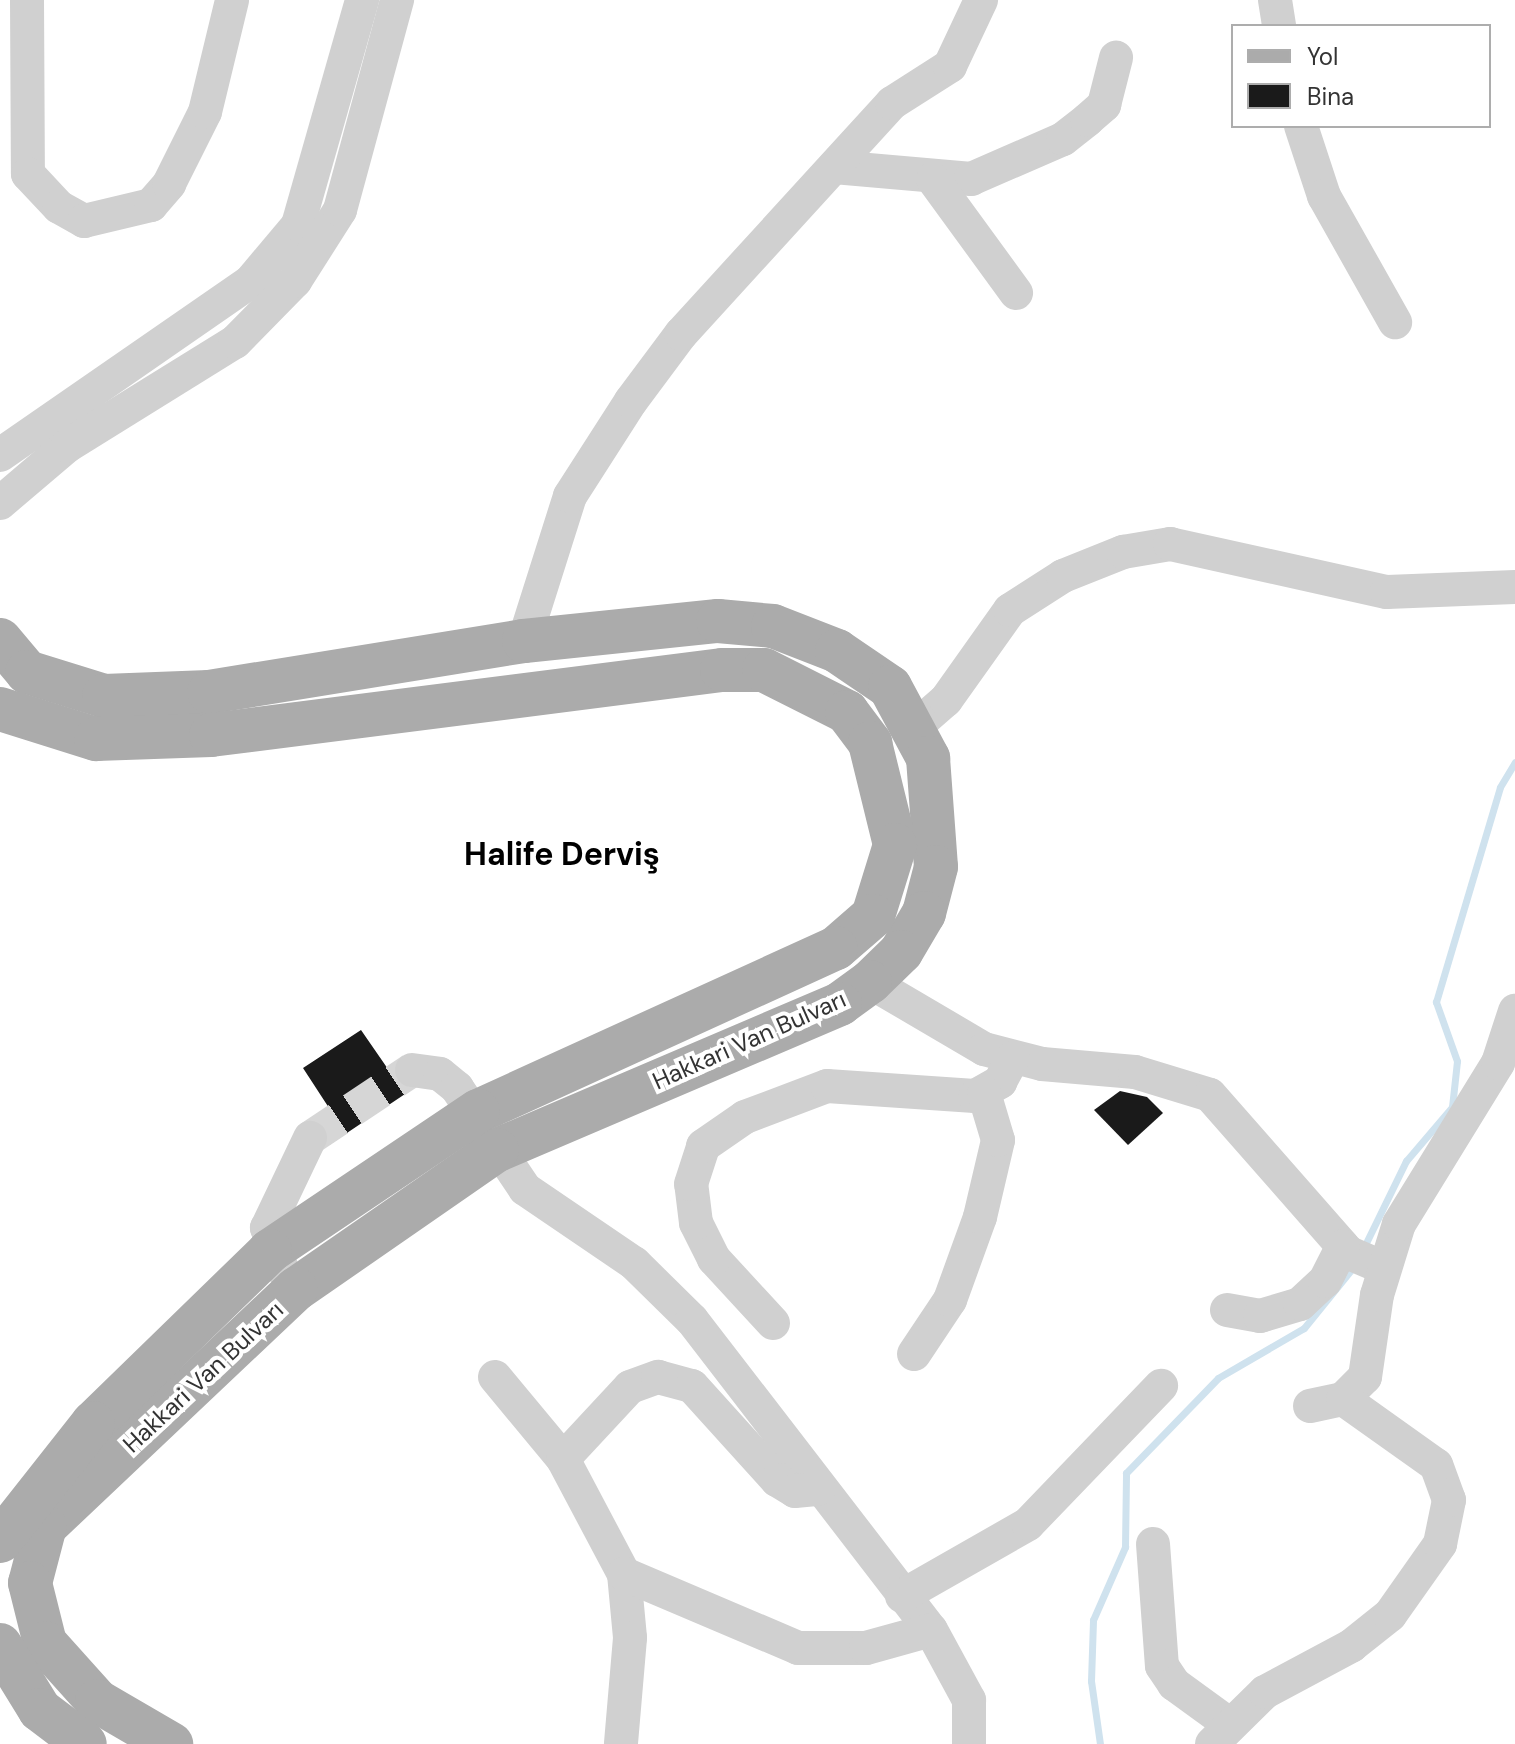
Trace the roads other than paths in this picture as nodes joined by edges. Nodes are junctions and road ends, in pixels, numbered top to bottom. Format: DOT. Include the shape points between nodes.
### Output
graph roads {
  1 [pos="27,0"];
  2 [pos="232,0"];
  3 [pos="362,0"];
  4 [pos="397,0"];
  5 [pos="981,0"];
  6 [pos="1275,0"];
  7 [pos="1279,24"];
  8 [pos="1116,58"];
  9 [pos="1302,128"];
  10 [pos="834,167"];
  11 [pos="933,179"];
  12 [pos="1016,293"];
  13 [pos="1395,322"];
  14 [pos="0,455"];
  15 [pos="0,503"];
  16 [pos="1515,587"];
  17 [pos="0,640"];
  18 [pos="524,641"];
  19 [pos="0,709"];
  20 [pos="915,727"];
  21 [pos="870,982"];
  22 [pos="1515,1011"];
  23 [pos="1013,1058"];
  24 [pos="412,1070"];
  25 [pos="984,1093"];
  26 [pos="478,1111"];
  27 [pos="310,1138"];
  28 [pos="497,1150"];
  29 [pos="270,1251"];
  30 [pos="1362,1258"];
  31 [pos="296,1289"];
  32 [pos="1227,1310"];
  33 [pos="773,1323"];
  34 [pos="914,1354"];
  35 [pos="495,1377"];
  36 [pos="1161,1386"];
  37 [pos="563,1459"];
  38 [pos="819,1489"];
  39 [pos="0,1541"];
  40 [pos="1153,1544"];
  41 [pos="624,1574"];
  42 [pos="902,1596"];
  43 [pos="18,1624"];
  44 [pos="931,1630"];
  45 [pos="0,1645"];
  46 [pos="1220,1734"];
  47 [pos="85,1744"];
  48 [pos="171,1744"];
  49 [pos="621,1744"];
  50 [pos="969,1744"];
  1 -- 2 [label="street" via="28,174 59,207 84,221 151,205 169,184 205,112"];
  3 -- 14 [label="street" via="298,225 251,281"];
  4 -- 15 [label="street" via="340,210 295,281 235,342 67,446"];
  5 -- 10 [label="street" via="950,66 892,103"];
  6 -- 7 [label="street"];
  8 -- 11 [label="street" via="1104,105 1063,139 971,179"];
  9 -- 13 [label="street" via="1324,196"];
  10 -- 11 [label="street"];
  10 -- 18 [label="street" via="681,334 623,412 570,496"];
  11 -- 12 [label="street"];
  16 -- 20 [label="street" via="1387,592 1170,544 1123,552 1063,576 1010,610 946,700"];
  17 -- 18 [label="main road, Hakkari Van Bulvarı" via="27,672 104,696 209,692"];
  18 -- 20 [label="main road, Hakkari Van Bulvarı" via="718,621 773,626 837,651 890,687"];
  19 -- 26 [label="main road, Hakkari Van Bulvarı" via="96,739 211,735 722,670 764,670 847,712 870,743 895,845 873,916 804,965"];
  20 -- 21 [label="main road, Hakkari Van Bulvarı" via="928,758 936,867 924,913 901,952"];
  21 -- 23 [label="street" via="956,1036"];
  21 -- 28 [label="main road, Hakkari Van Bulvarı" via="840,1004"];
  22 -- 30 [label="street" via="1498,1063 1399,1224"];
  23 -- 25 [label="street"];
  23 -- 30 [label="street" via="1135,1072 1210,1095"];
  24 -- 26 [label="street" via="440,1074"];
  25 -- 33 [label="street" via="966,1098 827,1086 745,1117 703,1146 691,1184 696,1223 714,1259"];
  25 -- 34 [label="street" via="998,1140 980,1217 950,1300"];
  26 -- 28 [label="street"];
  26 -- 29 [label="main road, Hakkari Van Bulvarı"];
  27 -- 29 [label="street" via="267,1228"];
  28 -- 31 [label="main road, Hakkari Van Bulvarı"];
  28 -- 38 [label="street" via="541,1203 634,1263 692,1320"];
  29 -- 31 [label="street"];
  29 -- 39 [label="main road, Hakkari Van Bulvarı" via="93,1423"];
  30 -- 32 [label="street" via="1300,1304 1260,1316"];
  30 -- 46 [label="street" via="1368,1369 1327,1403 1436,1465 1449,1500 1440,1544 1408,1597 1371,1632 1285,1679"];
  31 -- 43 [label="main road, Hakkari Van Bulvarı" via="45,1526"];
  35 -- 37 [label="street"];
  36 -- 42 [label="street" via="1028,1524"];
  37 -- 38 [label="street" via="630,1387 658,1377 692,1386 777,1480 795,1491"];
  37 -- 41 [label="street"];
  38 -- 42 [label="street"];
  40 -- 46 [label="street" via="1162,1666"];
  41 -- 44 [label="street" via="798,1648 866,1648"];
  41 -- 49 [label="street" via="630,1638"];
  42 -- 44 [label="street"];
  43 -- 48 [label="main road, Hakkari Van Bulvarı" via="97,1701"];
  44 -- 50 [label="street" via="969,1700"];
  45 -- 47 [label="main road" via="40,1710"];
}
